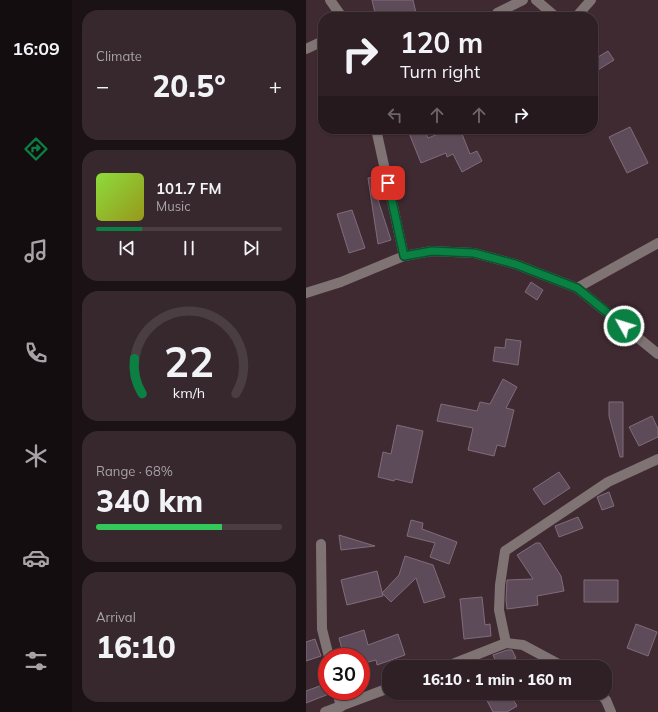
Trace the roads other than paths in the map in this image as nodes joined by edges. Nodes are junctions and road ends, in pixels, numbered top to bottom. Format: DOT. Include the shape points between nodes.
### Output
graph roads {
  1 [pos="330,0"];
  2 [pos="507,0"];
  3 [pos="523,0"];
  4 [pos="536,0"];
  5 [pos="591,0"];
  6 [pos="338,12"];
  7 [pos="495,12"];
  8 [pos="498,12"];
  9 [pos="550,12"];
  10 [pos="580,12"];
  11 [pos="318,44"];
  12 [pos="306,50"];
  13 [pos="377,134"];
  14 [pos="658,243"];
  15 [pos="404,256"];
  16 [pos="577,288"];
  17 [pos="306,293"];
  18 [pos="658,354"];
  19 [pos="658,459"];
  20 [pos="321,544"];
  21 [pos="506,643"];
  22 [pos="327,648"];
  23 [pos="463,660"];
  24 [pos="551,660"];
  25 [pos="382,691"];
  26 [pos="339,700"];
  27 [pos="606,700"];
  28 [pos="341,707"];
  29 [pos="325,712"];
  30 [pos="611,712"];
  1 -- 6 [label="street"];
  2 -- 7 [label="street"];
  3 -- 8 [label="street"];
  4 -- 9 [label="street"];
  5 -- 10 [label="street"];
  11 -- 12 [label="street"];
  13 -- 15 [label="street"];
  14 -- 16 [label="street"];
  15 -- 16 [label="street" via="432,251 474,253 515,264"];
  15 -- 17 [label="street" via="341,282"];
  16 -- 18 [label="street"];
  19 -- 21 [label="street" via="608,482 505,551 499,610"];
  20 -- 22 [label="street" via="322,629"];
  21 -- 23 [label="street"];
  21 -- 24 [label="street" via="523,645"];
  25 -- 28 [label="street"];
  26 -- 28 [label="street"];
  27 -- 30 [label="street"];
  28 -- 29 [label="street"];
}
